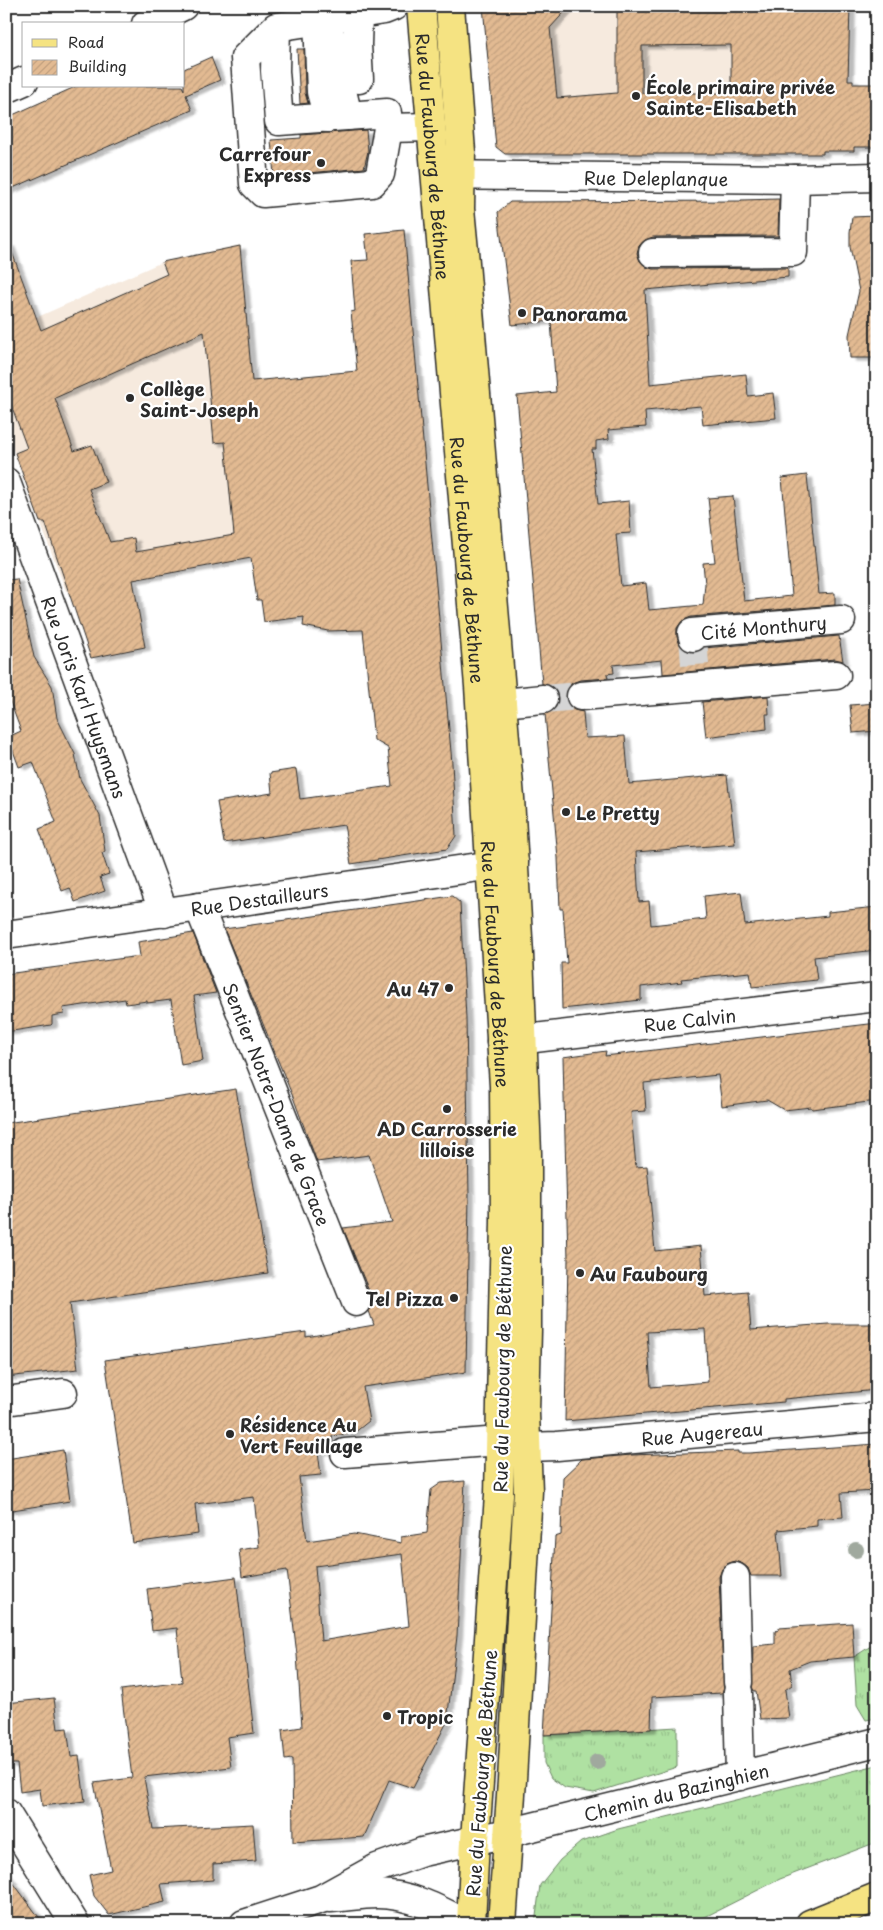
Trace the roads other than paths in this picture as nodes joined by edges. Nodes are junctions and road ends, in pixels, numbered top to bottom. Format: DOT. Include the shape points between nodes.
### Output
graph roads {
  1 [pos="184,6"];
  2 [pos="394,6"];
  3 [pos="421,6"];
  4 [pos="450,6"];
  5 [pos="358,13"];
  6 [pos="318,20"];
  7 [pos="150,22"];
  8 [pos="276,28"];
  9 [pos="22,82"];
  10 [pos="6,89"];
  11 [pos="358,119"];
  12 [pos="431,127"];
  13 [pos="448,175"];
  14 [pos="877,177"];
  15 [pos="795,178"];
  16 [pos="653,253"];
  17 [pos="6,482"];
  18 [pos="841,620"];
  19 [pos="693,637"];
  20 [pos="836,675"];
  21 [pos="581,696"];
  22 [pos="543,699"];
  23 [pos="502,703"];
  24 [pos="502,864"];
  25 [pos="199,907"];
  26 [pos="164,912"];
  27 [pos="6,935"];
  28 [pos="877,998"];
  29 [pos="512,1040"];
  30 [pos="356,1302"];
  31 [pos="63,1393"];
  32 [pos="6,1401"];
  33 [pos="877,1417"];
  34 [pos="500,1441"];
  35 [pos="527,1448"];
  36 [pos="344,1453"];
  37 [pos="735,1577"];
  38 [pos="877,1742"];
  39 [pos="740,1776"];
  40 [pos="6,1813"];
  41 [pos="508,1833"];
  42 [pos="475,1840"];
  43 [pos="877,1896"];
  44 [pos="321,1899"];
  45 [pos="75,1924"];
  46 [pos="244,1924"];
  47 [pos="466,1924"];
  48 [pos="471,1924"];
  49 [pos="502,1924"];
  50 [pos="810,1924"];
  1 -- 7 [label="street"];
  2 -- 5 [label="street"];
  3 -- 12 [label="main road, Rue du Faubourg de Béthune"];
  4 -- 13 [label="main road, Rue du Faubourg de Béthune" via="461,152"];
  5 -- 6 [label="street"];
  5 -- 11 [label="street"];
  6 -- 8 [label="street"];
  6 -- 11 [label="street" via="321,92"];
  8 -- 11 [label="street" via="279,121"];
  8 -- 11 [label="street" via="244,58 254,184 263,192 372,183 380,174"];
  9 -- 10 [label="street"];
  11 -- 12 [label="street"];
  12 -- 13 [label="main road, Rue du Faubourg de Béthune"];
  13 -- 15 [label="street, Rue Deleplanque"];
  13 -- 23 [label="main road, Rue du Faubourg de Béthune" via="460,209"];
  13 -- 24 [label="main road, Rue du Faubourg de Béthune" via="479,686"];
  14 -- 15 [label="street, Rue Deleplanque"];
  15 -- 16 [label="street" via="793,252"];
  17 -- 26 [label="street, Rue Joris Karl Huysmans"];
  18 -- 19 [label="street, Cité Monthury" via="692,633"];
  20 -- 21 [label="street" via="696,683"];
  22 -- 23 [label="street"];
  23 -- 24 [label="main road, Rue du Faubourg de Béthune"];
  24 -- 25 [label="street, Rue Destailleurs"];
  24 -- 29 [label="main road, Rue du Faubourg de Béthune"];
  25 -- 26 [label="street, Rue Destailleurs"];
  25 -- 30 [label="street, Sentier Notre-Dame de Grace"];
  26 -- 27 [label="street, Rue Destailleurs"];
  28 -- 29 [label="street, Rue Calvin"];
  29 -- 34 [label="main road, Rue du Faubourg de Béthune"];
  29 -- 35 [label="main road, Rue du Faubourg de Béthune" via="527,1153"];
  31 -- 32 [label="street"];
  33 -- 35 [label="street, Rue Augereau"];
  34 -- 35 [label="street, Rue Augereau"];
  34 -- 36 [label="street, Rue Augereau"];
  34 -- 42 [label="main road, Rue du Faubourg de Béthune" via="494,1594"];
  35 -- 41 [label="main road, Rue du Faubourg de Béthune" via="528,1498"];
  37 -- 39 [label="street"];
  38 -- 39 [label="street, Chemin du Bazinghien"];
  39 -- 41 [label="street, Chemin du Bazinghien"];
  40 -- 45 [label="street"];
  41 -- 42 [label="street, Chemin du Bazinghien"];
  41 -- 49 [label="main road, Rue du Faubourg de Béthune"];
  42 -- 44 [label="street, Chemin du Bazinghien" via="392,1862"];
  42 -- 48 [label="main road, Rue du Faubourg de Béthune"];
  43 -- 50 [label="main road"];
  44 -- 46 [label="street"];
  44 -- 47 [label="street" via="378,1894 402,1897 438,1909"];
}
